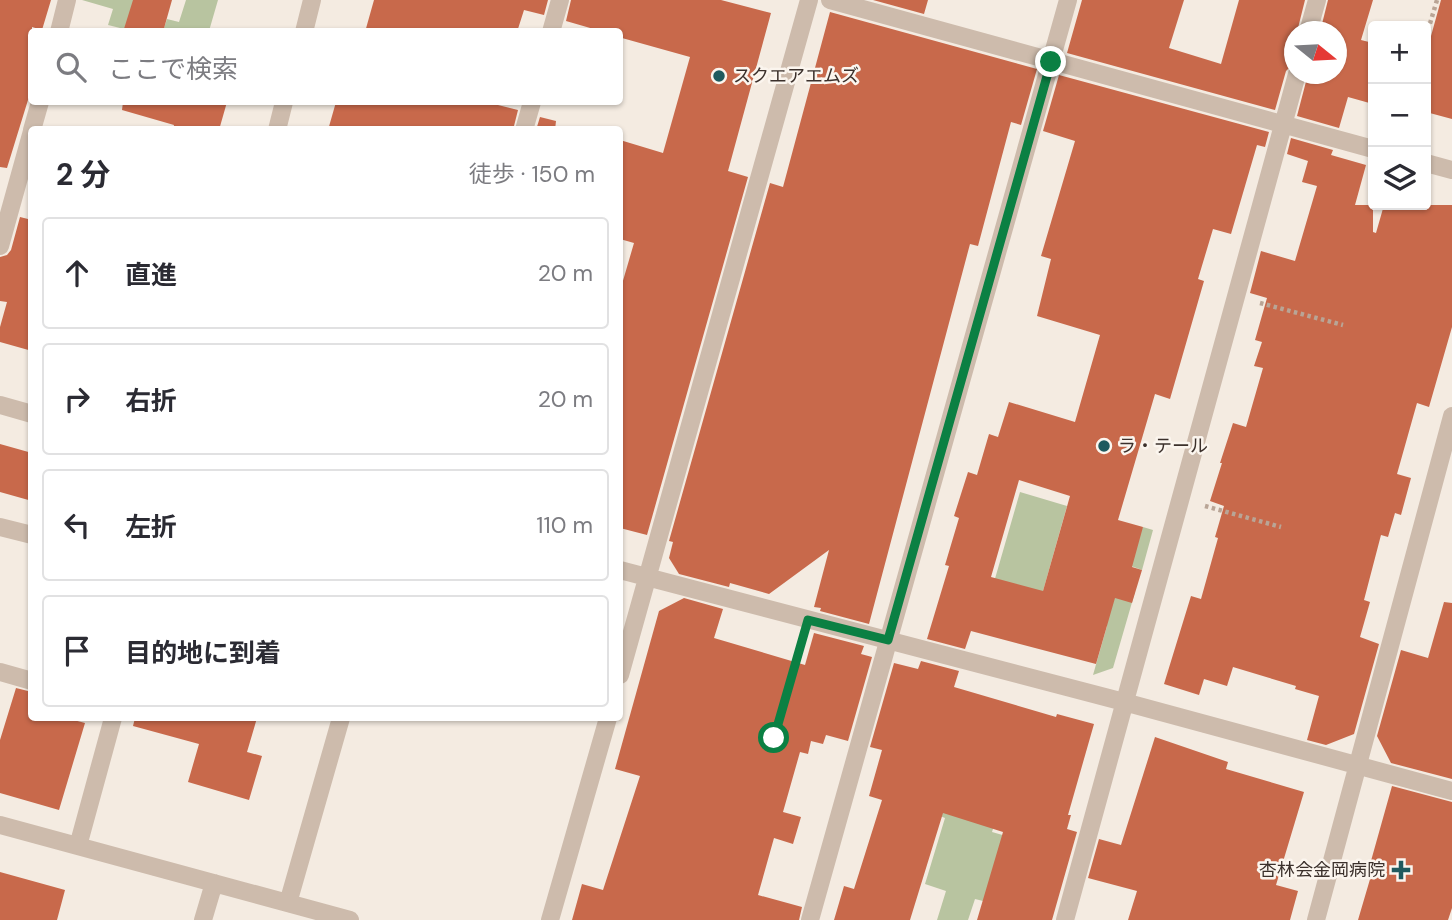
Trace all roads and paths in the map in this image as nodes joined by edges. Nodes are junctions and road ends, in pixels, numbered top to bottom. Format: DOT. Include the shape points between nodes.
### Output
graph roads {
  1 [pos="67,0"];
  2 [pos="312,0"];
  3 [pos="560,0"];
  4 [pos="809,0"];
  5 [pos="830,0"];
  6 [pos="1068,0"];
  7 [pos="1317,0"];
  8 [pos="1437,0"];
  9 [pos="1311,21"];
  10 [pos="1431,21"];
  11 [pos="60,28"];
  12 [pos="305,28"];
  13 [pos="552,28"];
  14 [pos="1051,62"];
  15 [pos="1294,84"];
  16 [pos="39,105"];
  17 [pos="283,105"];
  18 [pos="531,105"];
  19 [pos="1283,125"];
  20 [pos="33,126"];
  21 [pos="278,126"];
  22 [pos="525,126"];
  23 [pos="28,144"];
  24 [pos="1368,148"];
  25 [pos="1431,164"];
  26 [pos="1452,170"];
  27 [pos="0,246"];
  28 [pos="1236,296"];
  29 [pos="1343,325"];
  30 [pos="0,405"];
  31 [pos="28,413"];
  32 [pos="1452,416"];
  33 [pos="1180,499"];
  34 [pos="0,527"];
  35 [pos="1281,527"];
  36 [pos="28,534"];
  37 [pos="623,571"];
  38 [pos="647,578"];
  39 [pos="808,620"];
  40 [pos="888,640"];
  41 [pos="623,664"];
  42 [pos="0,672"];
  43 [pos="28,680"];
  44 [pos="1124,702"];
  45 [pos="112,721"];
  46 [pos="340,721"];
  47 [pos="607,721"];
  48 [pos="774,738"];
  49 [pos="1359,766"];
  50 [pos="1452,791"];
  51 [pos="0,825"];
  52 [pos="78,846"];
  53 [pos="214,883"];
  54 [pos="288,903"];
  55 [pos="203,920"];
  56 [pos="350,920"];
  57 [pos="550,920"];
  58 [pos="810,920"];
  59 [pos="1065,920"];
  60 [pos="1316,920"];
  1 -- 11 [label="street"];
  2 -- 12 [label="street"];
  3 -- 13 [label="street"];
  4 -- 38 [label="street"];
  5 -- 14 [label="street"];
  6 -- 14 [label="street"];
  7 -- 9 [label="street"];
  8 -- 10 [label="path"];
  14 -- 19 [label="street"];
  14 -- 40 [label="street"];
  15 -- 19 [label="street"];
  16 -- 20 [label="street"];
  17 -- 21 [label="street"];
  18 -- 22 [label="street"];
  19 -- 24 [label="street"];
  19 -- 28 [label="street"];
  23 -- 27 [label="street"];
  25 -- 26 [label="street"];
  28 -- 29 [label="path"];
  28 -- 33 [label="street"];
  30 -- 31 [label="street"];
  32 -- 49 [label="street"];
  33 -- 35 [label="path"];
  33 -- 44 [label="street"];
  34 -- 36 [label="street"];
  37 -- 38 [label="street"];
  38 -- 39 [label="street"];
  38 -- 41 [label="street"];
  39 -- 40 [label="street"];
  39 -- 48 [label="path"];
  40 -- 44 [label="street"];
  40 -- 58 [label="street"];
  42 -- 43 [label="street"];
  44 -- 49 [label="street"];
  44 -- 59 [label="street"];
  45 -- 52 [label="street"];
  46 -- 54 [label="street"];
  47 -- 57 [label="street"];
  49 -- 50 [label="street"];
  49 -- 60 [label="street"];
  51 -- 52 [label="street"];
  52 -- 53 [label="street"];
  53 -- 54 [label="street"];
  53 -- 55 [label="street"];
  54 -- 56 [label="street"];
}
